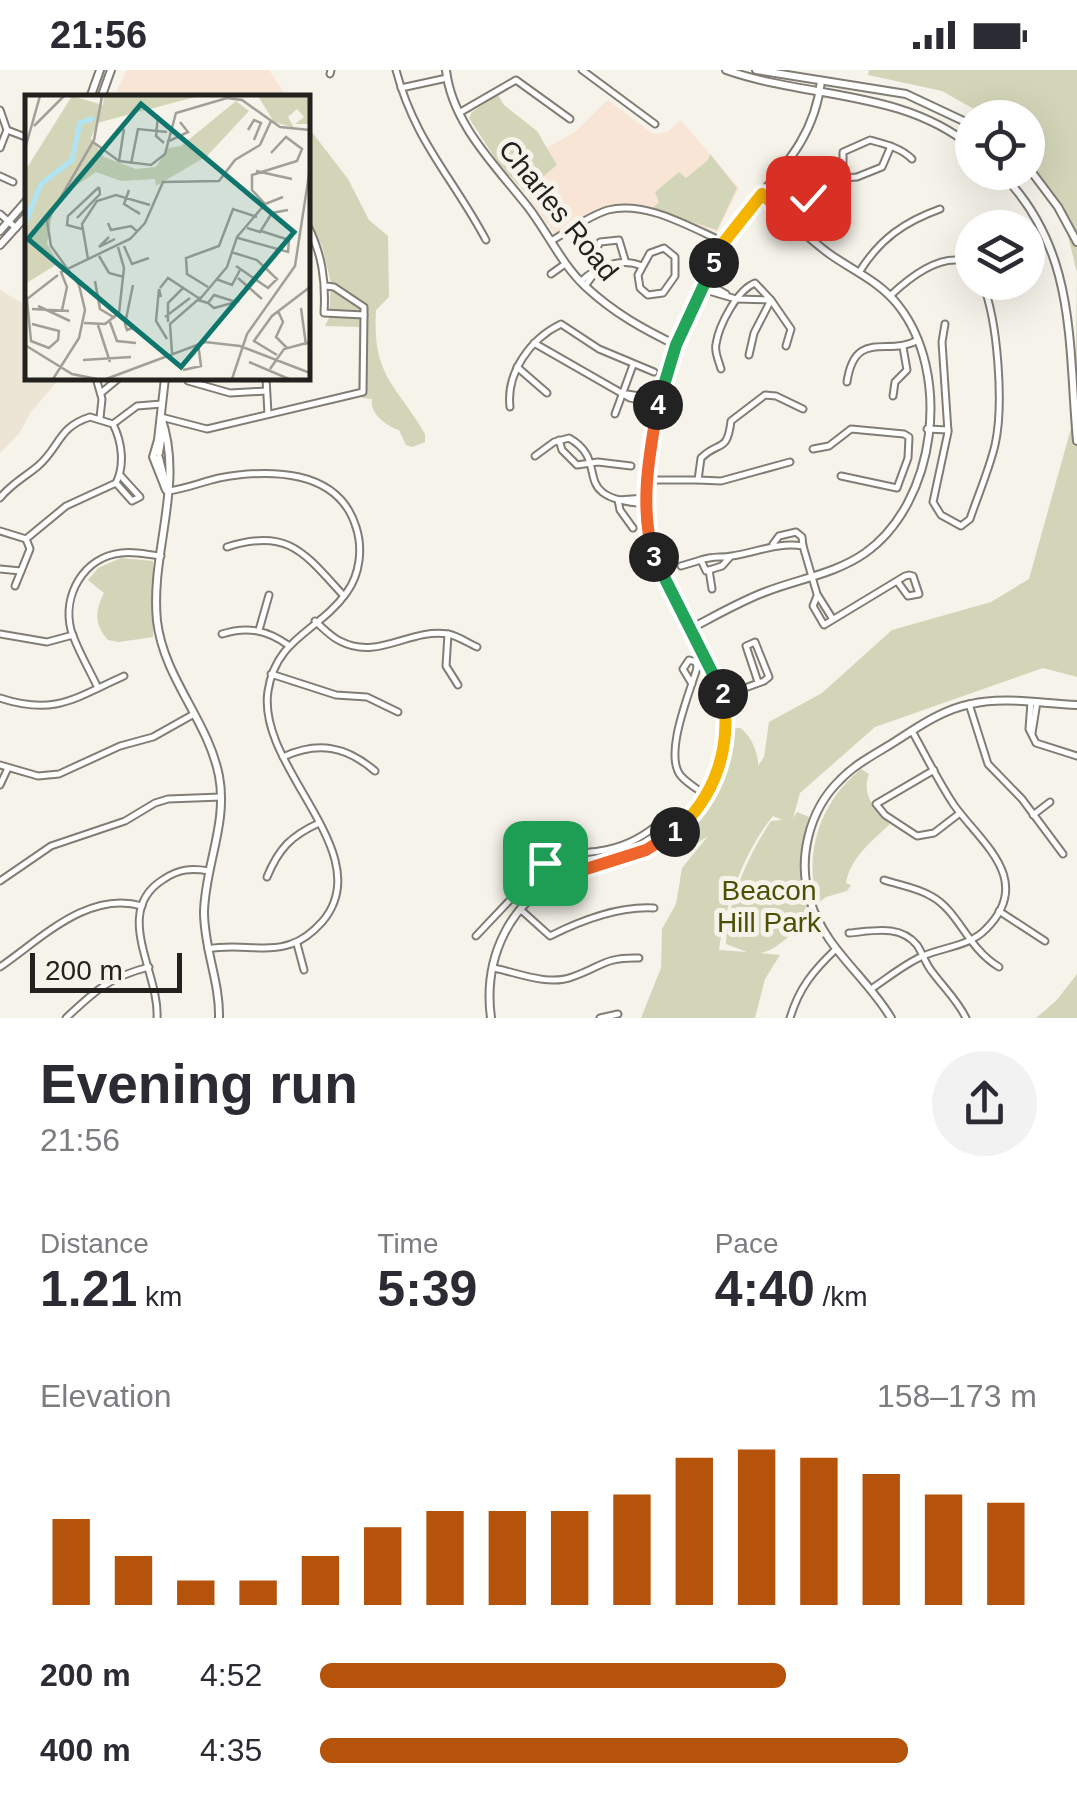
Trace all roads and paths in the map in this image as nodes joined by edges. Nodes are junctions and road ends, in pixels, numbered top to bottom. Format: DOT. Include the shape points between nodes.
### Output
graph roads {
  1 [pos="100,70"];
  2 [pos="111,70"];
  3 [pos="396,70"];
  4 [pos="582,70"];
  5 [pos="726,70"];
  6 [pos="756,70"];
  7 [pos="447,74"];
  8 [pos="821,76"];
  9 [pos="400,88"];
  10 [pos="820,91"];
  11 [pos="94,95"];
  12 [pos="95,95"];
  13 [pos="0,110"];
  14 [pos="460,113"];
  15 [pos="955,116"];
  16 [pos="570,119"];
  17 [pos="655,124"];
  18 [pos="8,130"];
  19 [pos="955,136"];
  20 [pos="25,137"];
  21 [pos="892,146"];
  22 [pos="0,148"];
  23 [pos="912,159"];
  24 [pos="0,176"];
  25 [pos="843,178"];
  26 [pos="13,182"];
  27 [pos="1016,190"];
  28 [pos="1045,190"];
  29 [pos="762,194"];
  30 [pos="25,202"];
  31 [pos="812,208"];
  32 [pos="940,209"];
  33 [pos="0,214"];
  34 [pos="25,218"];
  35 [pos="8,221"];
  36 [pos="797,226"];
  37 [pos="16,228"];
  38 [pos="310,230"];
  39 [pos="0,231"];
  40 [pos="486,240"];
  41 [pos="554,240"];
  42 [pos="724,242"];
  43 [pos="1077,242"];
  44 [pos="0,246"];
  45 [pos="625,260"];
  46 [pos="565,262"];
  47 [pos="955,265"];
  48 [pos="642,266"];
  49 [pos="600,269"];
  50 [pos="860,271"];
  51 [pos="551,273"];
  52 [pos="582,284"];
  53 [pos="326,286"];
  54 [pos="704,286"];
  55 [pos="890,296"];
  56 [pos="732,297"];
  57 [pos="771,300"];
  58 [pos="987,300"];
  59 [pos="364,315"];
  60 [pos="945,324"];
  61 [pos="917,338"];
  62 [pos="534,344"];
  63 [pos="676,345"];
  64 [pos="786,346"];
  65 [pos="902,347"];
  66 [pos="749,355"];
  67 [pos="633,365"];
  68 [pos="517,367"];
  69 [pos="721,369"];
  70 [pos="654,372"];
  71 [pos="97,380"];
  72 [pos="117,380"];
  73 [pos="166,380"];
  74 [pos="204,380"];
  75 [pos="266,380"];
  76 [pos="188,381"];
  77 [pos="847,382"];
  78 [pos="203,386"];
  79 [pos="266,390"];
  80 [pos="101,393"];
  81 [pos="548,393"];
  82 [pos="624,394"];
  83 [pos="893,396"];
  84 [pos="659,402"];
  85 [pos="162,404"];
  86 [pos="510,407"];
  87 [pos="804,409"];
  88 [pos="268,414"];
  89 [pos="615,414"];
  90 [pos="161,417"];
  91 [pos="100,418"];
  92 [pos="113,424"];
  93 [pos="927,428"];
  94 [pos="948,430"];
  95 [pos="560,440"];
  96 [pos="1077,441"];
  97 [pos="814,449"];
  98 [pos="534,456"];
  99 [pos="158,459"];
  100 [pos="170,460"];
  101 [pos="908,461"];
  102 [pos="790,462"];
  103 [pos="590,464"];
  104 [pos="924,464"];
  105 [pos="631,466"];
  106 [pos="120,474"];
  107 [pos="841,476"];
  108 [pos="648,477"];
  109 [pos="698,480"];
  110 [pos="116,482"];
  111 [pos="167,491"];
  112 [pos="0,498"];
  113 [pos="618,500"];
  114 [pos="646,501"];
  115 [pos="633,528"];
  116 [pos="0,530"];
  117 [pos="26,539"];
  118 [pos="773,544"];
  119 [pos="802,546"];
  120 [pos="227,547"];
  121 [pos="161,556"];
  122 [pos="730,557"];
  123 [pos="701,560"];
  124 [pos="681,566"];
  125 [pos="0,569"];
  126 [pos="21,570"];
  127 [pos="709,570"];
  128 [pos="810,577"];
  129 [pos="897,581"];
  130 [pos="15,586"];
  131 [pos="712,589"];
  132 [pos="818,594"];
  133 [pos="269,595"];
  134 [pos="344,596"];
  135 [pos="832,618"];
  136 [pos="315,621"];
  137 [pos="260,630"];
  138 [pos="690,630"];
  139 [pos="0,634"];
  140 [pos="72,634"];
  141 [pos="222,634"];
  142 [pos="448,634"];
  143 [pos="288,646"];
  144 [pos="477,647"];
  145 [pos="271,674"];
  146 [pos="124,676"];
  147 [pos="758,682"];
  148 [pos="692,684"];
  149 [pos="458,685"];
  150 [pos="98,688"];
  151 [pos="723,696"];
  152 [pos="0,698"];
  153 [pos="1034,702"];
  154 [pos="969,704"];
  155 [pos="1077,705"];
  156 [pos="398,712"];
  157 [pos="194,714"];
  158 [pos="912,732"];
  159 [pos="1077,756"];
  160 [pos="283,758"];
  161 [pos="4,767"];
  162 [pos="934,770"];
  163 [pos="375,771"];
  164 [pos="0,785"];
  165 [pos="707,796"];
  166 [pos="221,797"];
  167 [pos="1050,802"];
  168 [pos="960,812"];
  169 [pos="1033,815"];
  170 [pos="319,822"];
  171 [pos="657,825"];
  172 [pos="1063,854"];
  173 [pos="555,857"];
  174 [pos="209,871"];
  175 [pos="564,876"];
  176 [pos="267,877"];
  177 [pos="884,880"];
  178 [pos="0,881"];
  179 [pos="142,906"];
  180 [pos="654,908"];
  181 [pos="520,909"];
  182 [pos="999,911"];
  183 [pos="849,932"];
  184 [pos="476,936"];
  185 [pos="968,940"];
  186 [pos="1045,940"];
  187 [pos="296,943"];
  188 [pos="836,949"];
  189 [pos="207,950"];
  190 [pos="923,956"];
  191 [pos="639,958"];
  192 [pos="999,966"];
  193 [pos="0,967"];
  194 [pos="149,967"];
  195 [pos="491,967"];
  196 [pos="304,970"];
  197 [pos="871,990"];
  198 [pos="618,1014"];
  199 [pos="66,1018"];
  200 [pos="157,1018"];
  201 [pos="219,1018"];
  202 [pos="491,1018"];
  203 [pos="600,1018"];
  204 [pos="790,1018"];
  205 [pos="891,1018"];
  206 [pos="966,1018"];
  1 -- 11 [label="street"];
  2 -- 12 [label="street"];
  3 -- 9 [label="street"];
  4 -- 17 [label="street"];
  5 -- 10 [label="street"];
  6 -- 8 [label="street"];
  7 -- 9 [label="street"];
  7 -- 14 [label="street, Charles Road"];
  8 -- 10 [label="street"];
  8 -- 15 [label="street" via="906,94"];
  9 -- 40 [label="street" via="410,118"];
  10 -- 19 [label="street" via="894,106"];
  10 -- 29 [label="street" via="800,146"];
  13 -- 18 [label="street"];
  14 -- 16 [label="street" via="516,80"];
  14 -- 41 [label="street, Charles Road" via="489,162"];
  18 -- 20 [label="street"];
  18 -- 22 [label="street"];
  21 -- 23 [label="street"];
  21 -- 25 [label="street" via="882,167"];
  21 -- 25 [label="street" via="870,140 843,152"];
  24 -- 26 [label="street"];
  25 -- 31 [label="street" via="842,194 823,210"];
  25 -- 31 [label="street" via="826,181 808,198"];
  27 -- 96 [label="street" via="1064,283"];
  28 -- 43 [label="street"];
  29 -- 36 [label="street"];
  29 -- 42 [label="street"];
  30 -- 35 [label="street"];
  31 -- 36 [label="street"];
  32 -- 50 [label="street" via="884,238"];
  33 -- 35 [label="street"];
  34 -- 37 [label="street"];
  35 -- 37 [label="street"];
  35 -- 39 [label="street"];
  36 -- 50 [label="street"];
  37 -- 44 [label="street"];
  38 -- 53 [label="street"];
  41 -- 42 [label="street" via="596,215 624,208"];
  41 -- 46 [label="street, Charles Road"];
  42 -- 54 [label="street"];
  45 -- 48 [label="street"];
  45 -- 49 [label="street"];
  45 -- 49 [label="street" via="619,240 600,242"];
  46 -- 51 [label="street"];
  46 -- 52 [label="street, Charles Road"];
  47 -- 55 [label="street" via="923,270"];
  48 -- 48 [label="street" via="664,248 678,269 668,289 653,296 640,288"];
  49 -- 52 [label="street"];
  50 -- 55 [label="street"];
  52 -- 63 [label="street, Charles Road" via="622,317"];
  53 -- 59 [label="street" via="364,307"];
  53 -- 59 [label="street" via="324,312"];
  54 -- 56 [label="street"];
  54 -- 63 [label="street"];
  55 -- 61 [label="street"];
  56 -- 57 [label="street"];
  56 -- 57 [label="street" via="755,283"];
  56 -- 69 [label="street" via="716,343"];
  57 -- 64 [label="street" via="791,329"];
  57 -- 66 [label="street"];
  58 -- 94 [label="street" via="998,428 970,519 957,526 934,502"];
  59 -- 88 [label="street" via="364,392"];
  60 -- 94 [label="street"];
  61 -- 65 [label="street"];
  61 -- 93 [label="street" via="928,381"];
  62 -- 67 [label="street" via="560,324"];
  62 -- 68 [label="street"];
  62 -- 82 [label="street"];
  63 -- 84 [label="street"];
  65 -- 77 [label="street" via="868,348 850,367"];
  65 -- 83 [label="street" via="907,370"];
  67 -- 70 [label="street"];
  67 -- 82 [label="street"];
  68 -- 81 [label="street"];
  68 -- 86 [label="street"];
  71 -- 80 [label="street"];
  72 -- 80 [label="street"];
  73 -- 85 [label="street"];
  74 -- 78 [label="street"];
  75 -- 79 [label="street"];
  76 -- 78 [label="street"];
  78 -- 79 [label="street"];
  79 -- 88 [label="street"];
  80 -- 91 [label="street"];
  82 -- 84 [label="street"];
  82 -- 89 [label="street"];
  84 -- 108 [label="street"];
  85 -- 90 [label="street"];
  85 -- 92 [label="street" via="136,406"];
  87 -- 109 [label="street" via="776,396 752,403 731,422 725,446 702,458"];
  88 -- 90 [label="street" via="207,429"];
  90 -- 99 [label="street" via="153,454"];
  90 -- 100 [label="street"];
  91 -- 92 [label="street"];
  91 -- 112 [label="street" via="68,427 42,463"];
  92 -- 106 [label="street"];
  93 -- 94 [label="street"];
  93 -- 104 [label="street"];
  95 -- 98 [label="street"];
  95 -- 103 [label="street" via="580,446"];
  95 -- 103 [label="street" via="574,463"];
  97 -- 101 [label="street" via="851,429 904,434"];
  99 -- 100 [label="street"];
  99 -- 111 [label="street"];
  100 -- 111 [label="street"];
  101 -- 104 [label="street"];
  101 -- 107 [label="street" via="896,488"];
  102 -- 109 [label="street" via="721,481"];
  103 -- 105 [label="street"];
  103 -- 113 [label="street" via="597,490"];
  104 -- 128 [label="street" via="906,509 883,538 851,562"];
  106 -- 110 [label="street"];
  106 -- 110 [label="street" via="140,498 132,501"];
  108 -- 109 [label="street"];
  108 -- 114 [label="street"];
  110 -- 117 [label="street" via="66,506"];
  111 -- 121 [label="street"];
  111 -- 134 [label="street" via="258,475 293,474 322,485 349,510 358,534 358,567"];
  113 -- 114 [label="street"];
  113 -- 115 [label="street"];
  114 -- 138 [label="street" via="653,556"];
  116 -- 117 [label="street"];
  117 -- 126 [label="street" via="30,549"];
  118 -- 119 [label="street"];
  118 -- 119 [label="street" via="796,532"];
  118 -- 122 [label="street"];
  119 -- 128 [label="street"];
  120 -- 134 [label="street" via="252,539 282,542 314,562"];
  121 -- 140 [label="street" via="120,553 89,567 72,592"];
  121 -- 157 [label="street" via="160,641"];
  122 -- 123 [label="street"];
  122 -- 127 [label="street"];
  123 -- 124 [label="street"];
  123 -- 127 [label="street"];
  125 -- 126 [label="street"];
  126 -- 130 [label="street"];
  127 -- 131 [label="street"];
  128 -- 132 [label="street"];
  128 -- 138 [label="street" via="752,597"];
  129 -- 129 [label="street" via="912,575 919,594 908,596"];
  129 -- 135 [label="street"];
  132 -- 135 [label="street"];
  132 -- 135 [label="street" via="814,606 821,623"];
  133 -- 137 [label="street"];
  134 -- 136 [label="street"];
  136 -- 142 [label="street" via="357,648"];
  136 -- 143 [label="street"];
  137 -- 141 [label="street"];
  137 -- 143 [label="street"];
  138 -- 151 [label="street"];
  139 -- 140 [label="street" via="48,642"];
  140 -- 150 [label="street"];
  142 -- 144 [label="street"];
  142 -- 149 [label="street" via="446,663"];
  143 -- 145 [label="street"];
  145 -- 156 [label="street" via="336,695 366,697"];
  145 -- 160 [label="street" via="268,719"];
  146 -- 150 [label="street"];
  147 -- 147 [label="street" via="769,677 755,642 746,646"];
  147 -- 151 [label="street"];
  148 -- 165 [label="street" via="676,766"];
  150 -- 152 [label="street" via="46,707"];
  151 -- 165 [label="street" via="724,747"];
  153 -- 154 [label="street"];
  153 -- 155 [label="street"];
  153 -- 159 [label="street" via="1028,729 1036,743"];
  154 -- 158 [label="street"];
  154 -- 169 [label="street" via="988,764"];
  157 -- 161 [label="street" via="58,774"];
  157 -- 166 [label="street" via="212,750"];
  158 -- 162 [label="street"];
  158 -- 188 [label="street" via="839,780 812,823 807,890"];
  160 -- 163 [label="street" via="325,746"];
  160 -- 170 [label="street"];
  161 -- 164 [label="street"];
  162 -- 168 [label="street"];
  162 -- 168 [label="street" via="876,804 917,836 934,833"];
  165 -- 175 [label="street" via="658,843"];
  166 -- 174 [label="street"];
  166 -- 178 [label="street" via="155,803 125,821 51,846"];
  167 -- 169 [label="street"];
  168 -- 182 [label="street" via="999,860 1005,880"];
  169 -- 172 [label="street"];
  170 -- 176 [label="street" via="285,842"];
  170 -- 187 [label="street" via="337,862 337,891 329,914"];
  171 -- 173 [label="street" via="614,848"];
  173 -- 175 [label="street"];
  173 -- 184 [label="street"];
  174 -- 179 [label="street" via="188,868 168,876"];
  174 -- 189 [label="street"];
  175 -- 181 [label="street"];
  177 -- 185 [label="street" via="933,896"];
  179 -- 193 [label="street" via="88,908"];
  179 -- 194 [label="street" via="139,937"];
  180 -- 181 [label="street" via="587,919 550,936"];
  181 -- 195 [label="street"];
  182 -- 185 [label="street"];
  182 -- 186 [label="street"];
  183 -- 190 [label="street" via="902,933"];
  185 -- 190 [label="street"];
  185 -- 192 [label="street"];
  187 -- 189 [label="street"];
  187 -- 196 [label="street"];
  188 -- 197 [label="street"];
  188 -- 204 [label="street" via="808,976"];
  189 -- 201 [label="street"];
  190 -- 197 [label="street"];
  190 -- 206 [label="street"];
  191 -- 195 [label="street" via="606,960 559,980"];
  194 -- 199 [label="street" via="108,981"];
  194 -- 200 [label="street"];
  195 -- 202 [label="street"];
  197 -- 205 [label="street"];
  198 -- 203 [label="street"];
}
